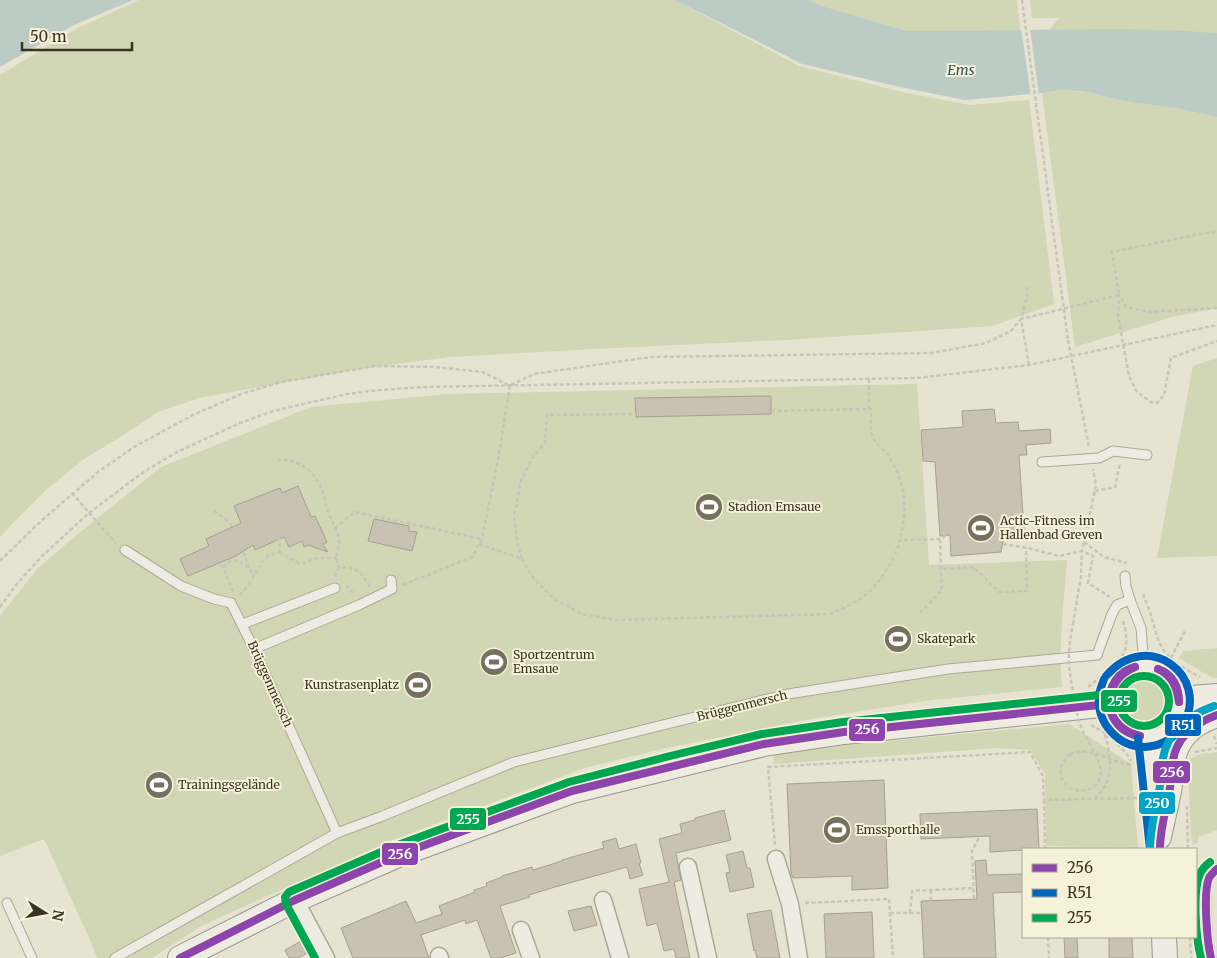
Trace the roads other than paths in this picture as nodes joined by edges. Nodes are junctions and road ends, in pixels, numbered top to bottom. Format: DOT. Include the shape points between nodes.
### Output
graph roads {
  1 [pos="1147,455"];
  2 [pos="1042,462"];
  3 [pos="125,550"];
  4 [pos="1125,576"];
  5 [pos="392,584"];
  6 [pos="337,585"];
  7 [pos="1130,600"];
  8 [pos="243,624"];
  9 [pos="254,649"];
  10 [pos="1144,665"];
  11 [pos="1210,689"];
  12 [pos="1180,699"];
  13 [pos="1109,704"];
  14 [pos="1217,715"];
  15 [pos="1148,737"];
  16 [pos="337,833"];
  17 [pos="1160,843"];
  18 [pos="776,859"];
  19 [pos="688,867"];
  20 [pos="1217,869"];
  21 [pos="295,900"];
  22 [pos="603,900"];
  23 [pos="8,903"];
  24 [pos="521,930"];
  25 [pos="1164,938"];
  26 [pos="322,957"];
  27 [pos="32,958"];
  28 [pos="115,958"];
  29 [pos="180,958"];
  30 [pos="531,958"];
  31 [pos="620,958"];
  32 [pos="708,958"];
  33 [pos="799,958"];
  34 [pos="1165,958"];
  35 [pos="1211,958"];
  1 -- 2 [label="lane" via="1114,451 1099,458"];
  3 -- 8 [label="lane, Brüggenmersch" via="181,586 214,599 234,601"];
  4 -- 7 [label="lane"];
  5 -- 9 [label="lane" via="379,596"];
  6 -- 8 [label="lane"];
  7 -- 10 [label="lane" via="1141,628"];
  7 -- 16 [label="lane, Brüggenmersch" via="1117,605 1097,655 948,669 788,694 514,762"];
  8 -- 9 [label="lane, Brüggenmersch"];
  9 -- 16 [label="lane, Brüggenmersch"];
  10 -- 12 [label="main road" via="1165,672 1178,689"];
  10 -- 13 [label="main road" via="1122,673 1109,693"];
  11 -- 12 [label="main road"];
  12 -- 15 [label="main road" via="1175,720 1159,734"];
  13 -- 15 [label="main road" via="1118,726 1127,733"];
  13 -- 21 [label="main road" via="764,744 572,791 398,855"];
  14 -- 17 [label="main road" via="1194,725 1181,738 1173,759"];
  15 -- 17 [label="main road"];
  16 -- 28 [label="lane, Brüggenmersch"];
  18 -- 33 [label="street" via="790,904"];
  19 -- 32 [label="street"];
  20 -- 35 [label="lane" via="1208,878 1206,888"];
  21 -- 26 [label="street"];
  21 -- 29 [label="main road"];
  22 -- 31 [label="street"];
  23 -- 27 [label="lane"];
  24 -- 30 [label="street"];
  25 -- 34 [label="main road"];
}
